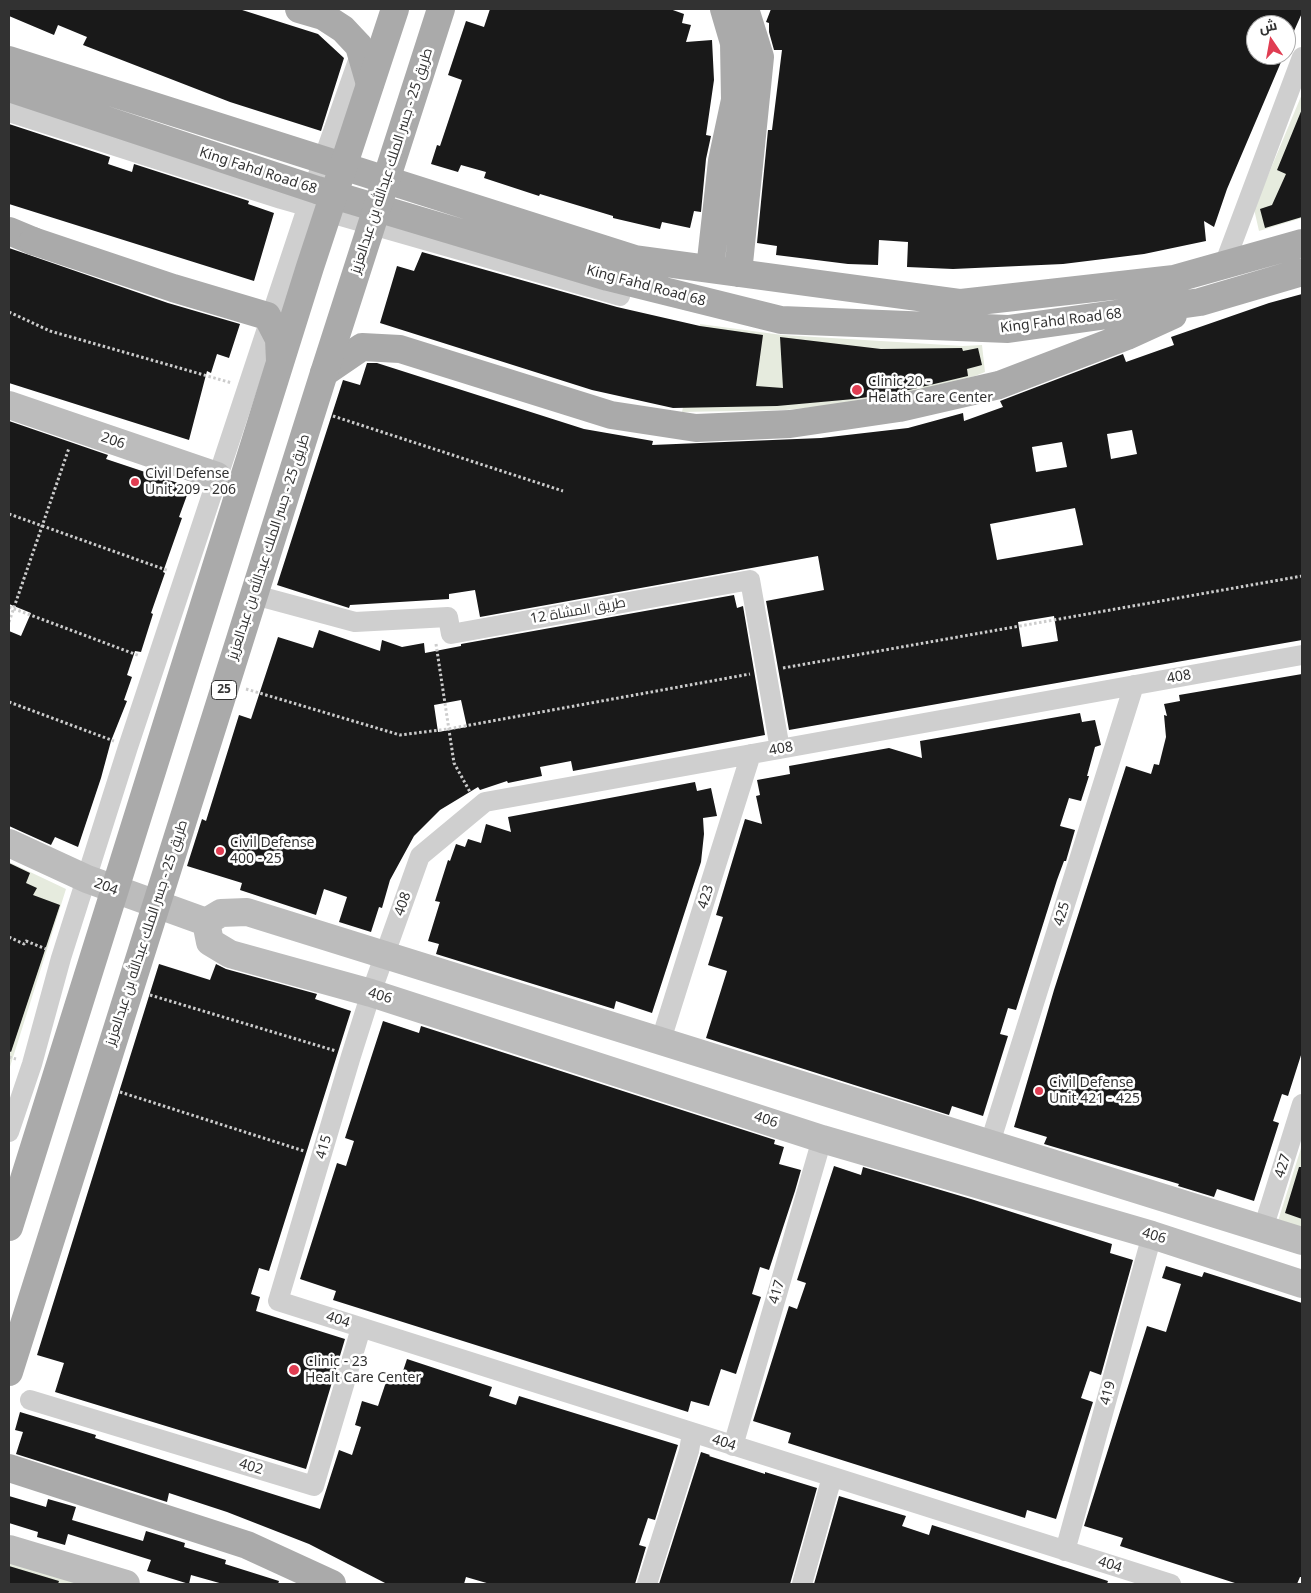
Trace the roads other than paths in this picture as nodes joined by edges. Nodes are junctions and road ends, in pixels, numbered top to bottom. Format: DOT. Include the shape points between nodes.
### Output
graph roads {
  1 [pos="299,9"];
  2 [pos="395,9"];
  3 [pos="441,9"];
  4 [pos="724,9"];
  5 [pos="745,9"];
  6 [pos="361,52"];
  7 [pos="1302,57"];
  8 [pos="9,60"];
  9 [pos="370,84"];
  10 [pos="9,88"];
  11 [pos="9,112"];
  12 [pos="323,160"];
  13 [pos="313,189"];
  14 [pos="17,238"];
  15 [pos="1302,243"];
  16 [pos="1224,265"];
  17 [pos="710,269"];
  18 [pos="1302,272"];
  19 [pos="738,273"];
  20 [pos="620,296"];
  21 [pos="1200,302"];
  22 [pos="267,329"];
  23 [pos="280,366"];
  24 [pos="324,373"];
  25 [pos="9,405"];
  26 [pos="217,476"];
  27 [pos="250,594"];
  28 [pos="1302,655"];
  29 [pos="1134,685"];
  30 [pos="780,749"];
  31 [pos="751,754"];
  32 [pos="9,843"];
  33 [pos="87,879"];
  34 [pos="206,922"];
  35 [pos="384,955"];
  36 [pos="371,993"];
  37 [pos="662,1040"];
  38 [pos="1302,1104"];
  39 [pos="9,1132"];
  40 [pos="822,1139"];
  41 [pos="990,1143"];
  42 [pos="9,1227"];
  43 [pos="1263,1229"];
  44 [pos="1152,1235"];
  45 [pos="1302,1241"];
  46 [pos="1302,1284"];
  47 [pos="278,1301"];
  48 [pos="361,1328"];
  49 [pos="9,1372"];
  50 [pos="30,1400"];
  51 [pos="692,1432"];
  52 [pos="733,1446"];
  53 [pos="9,1468"];
  54 [pos="832,1477"];
  55 [pos="9,1549"];
  56 [pos="1065,1551"];
  57 [pos="126,1584"];
  58 [pos="332,1584"];
  59 [pos="647,1584"];
  60 [pos="802,1584"];
  61 [pos="1170,1584"];
  1 -- 6 [label="main road" via="323,16 343,29 360,46"];
  2 -- 9 [label="main road, bridge"];
  3 -- 24 [label="main road, طريق 25 - جسر الملك عبدالله بن عبدالعزيز / 25, bridge"];
  4 -- 17 [label="main road" via="734,44 735,100 722,161"];
  5 -- 19 [label="main road" via="760,57"];
  6 -- 9 [label="main road"];
  6 -- 12 [label="street"];
  7 -- 16 [label="street"];
  8 -- 12 [label="main road, King Fahd Road 68"];
  9 -- 23 [label="main road, bridge"];
  10 -- 13 [label="main road, King Fahd Road 68"];
  11 -- 20 [label="street" via="280,199"];
  12 -- 13 [label="street"];
  12 -- 17 [label="main road, King Fahd Road 68" via="636,259"];
  13 -- 21 [label="main road, King Fahd Road 68" via="608,278 781,320 1008,330"];
  13 -- 22 [label="street"];
  14 -- 22 [label="street"];
  14 -- 23 [label="main road, bridge" via="267,316 279,339"];
  15 -- 16 [label="main road, King Fahd Road 68"];
  16 -- 19 [label="main road, King Fahd Road 68" via="1174,279 961,303"];
  17 -- 19 [label="main road, King Fahd Road 68"];
  18 -- 21 [label="main road, King Fahd Road 68"];
  21 -- 24 [label="main road" via="1127,336 999,385 918,404 790,424 696,428 611,414 400,349 362,347"];
  22 -- 26 [label="street"];
  23 -- 42 [label="main road, bridge"];
  24 -- 49 [label="main road, طريق 25 - جسر الملك عبدالله بن عبدالعزيز / 25, bridge"];
  25 -- 26 [label="street, 206"];
  26 -- 33 [label="street"];
  27 -- 30 [label="street, طريق المشاة 12" via="355,622 448,617 451,634 750,580"];
  28 -- 29 [label="street, 408"];
  29 -- 30 [label="street, 408"];
  29 -- 41 [label="street, 425"];
  30 -- 31 [label="street, 408"];
  31 -- 35 [label="street, 408" via="485,802 420,856"];
  31 -- 37 [label="street, 423"];
  32 -- 33 [label="street, 204"];
  33 -- 34 [label="street, 204"];
  33 -- 39 [label="street"];
  34 -- 35 [label="street" via="221,913 246,912"];
  34 -- 36 [label="street, 406" via="210,942 230,954"];
  35 -- 36 [label="street, 408"];
  35 -- 37 [label="street"];
  36 -- 40 [label="street, 406"];
  36 -- 47 [label="street, 415"];
  37 -- 41 [label="street"];
  38 -- 43 [label="street, 427"];
  40 -- 44 [label="street, 406"];
  40 -- 52 [label="street, 417"];
  41 -- 43 [label="street"];
  43 -- 45 [label="street"];
  44 -- 46 [label="street, 406"];
  44 -- 56 [label="street, 419"];
  47 -- 48 [label="street, 404"];
  48 -- 50 [label="street, 402" via="314,1486"];
  48 -- 51 [label="street, 404"];
  51 -- 52 [label="street, 404"];
  51 -- 59 [label="street" via="689,1451"];
  52 -- 54 [label="street, 404"];
  53 -- 58 [label="main road" via="247,1545"];
  54 -- 56 [label="street, 404"];
  54 -- 60 [label="street"];
  55 -- 57 [label="street"];
  56 -- 61 [label="street, 404"];
}
